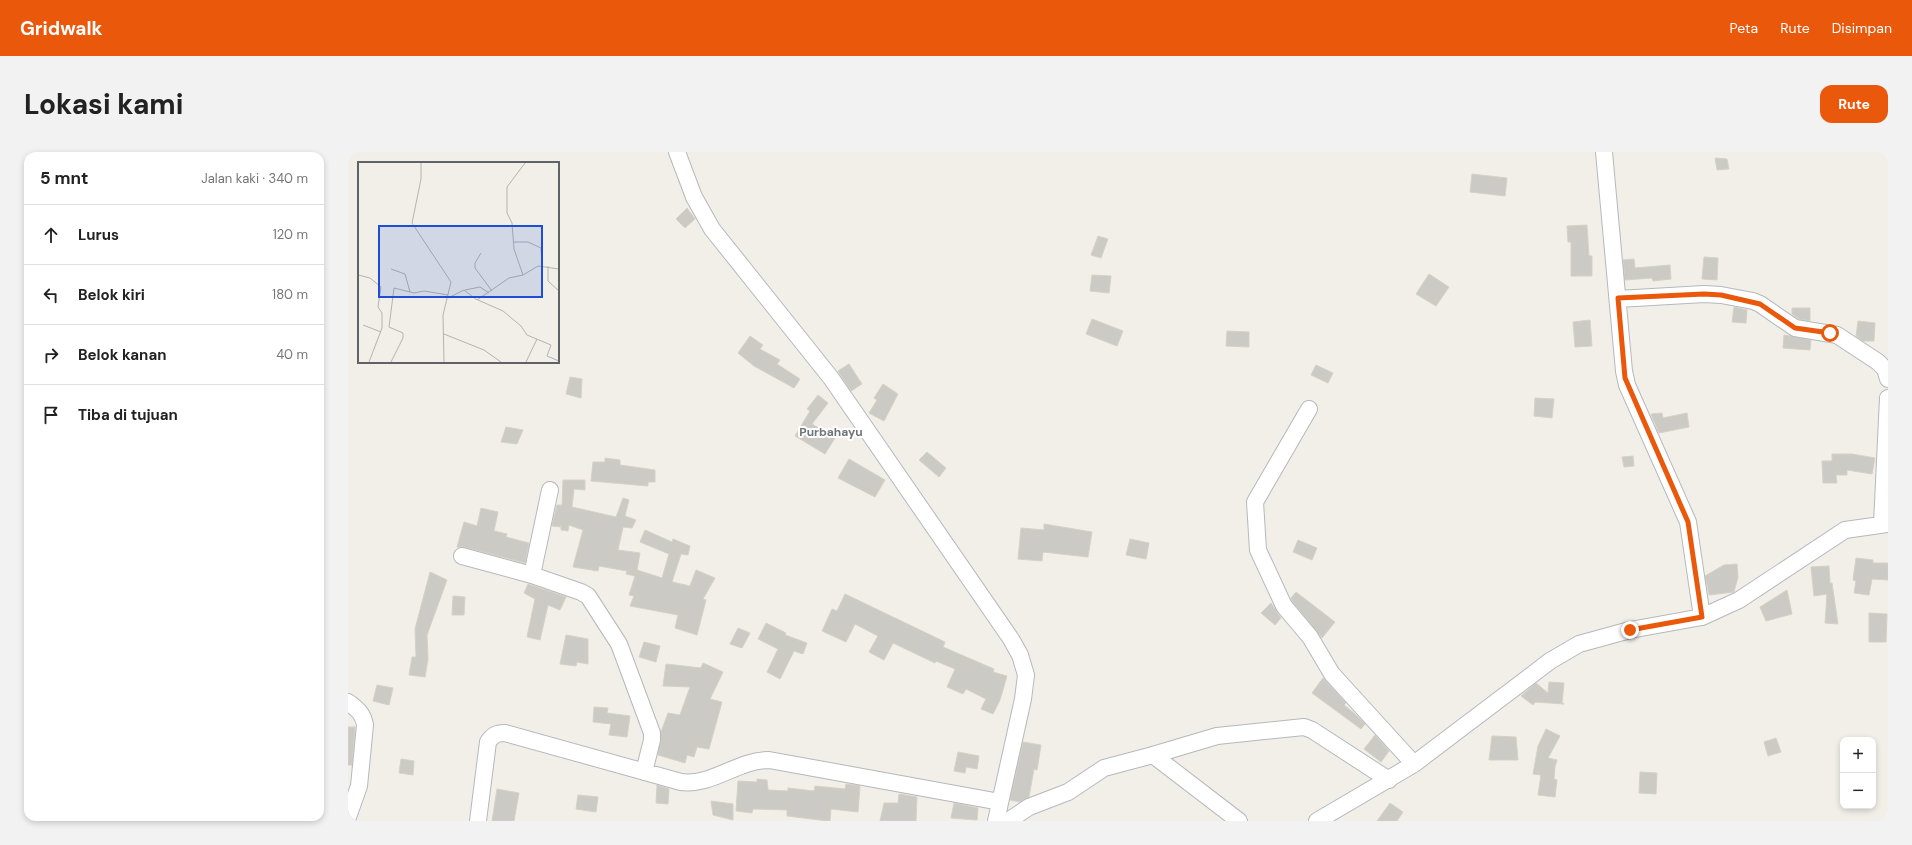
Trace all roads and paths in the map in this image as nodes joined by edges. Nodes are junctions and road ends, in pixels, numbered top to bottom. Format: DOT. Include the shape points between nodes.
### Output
graph roads {
  1 [pos="676,152"];
  2 [pos="1604,152"];
  3 [pos="1618,298"];
  4 [pos="1888,379"];
  5 [pos="1888,398"];
  6 [pos="1309,409"];
  7 [pos="550,490"];
  8 [pos="1885,524"];
  9 [pos="462,556"];
  10 [pos="532,575"];
  11 [pos="1702,617"];
  12 [pos="348,702"];
  13 [pos="1153,756"];
  14 [pos="1414,764"];
  15 [pos="644,772"];
  16 [pos="1389,780"];
  17 [pos="1000,802"];
  18 [pos="348,817"];
  19 [pos="478,821"];
  20 [pos="996,821"];
  21 [pos="1008,821"];
  22 [pos="1239,821"];
  23 [pos="1317,821"];
  1 -- 17 [label="street" via="694,197 712,229 831,378 1020,655 1026,675 1023,699"];
  2 -- 3 [label="street"];
  3 -- 4 [label="street" via="1704,294 1721,295 1760,304 1795,328 1837,335 1878,362 1885,369"];
  3 -- 11 [label="street" via="1625,378 1688,522"];
  5 -- 8 [label="street"];
  6 -- 14 [label="street" via="1255,502 1258,550 1284,606 1310,637 1332,674"];
  7 -- 10 [label="street"];
  8 -- 11 [label="street" via="1845,530 1739,600"];
  9 -- 10 [label="street"];
  10 -- 15 [label="street" via="584,593 619,644 652,733"];
  11 -- 14 [label="street" via="1630,630 1579,644 1550,661"];
  12 -- 18 [label="street" via="359,711 365,725 359,786"];
  13 -- 16 [label="street" via="1217,736 1304,726"];
  13 -- 21 [label="street" via="1104,768 1068,792 1029,807"];
  13 -- 22 [label="street"];
  14 -- 16 [label="street"];
  15 -- 17 [label="street" via="681,782 696,782 757,760 769,760"];
  15 -- 19 [label="street" via="498,733 488,742"];
  16 -- 23 [label="street"];
  17 -- 20 [label="street"];
}
